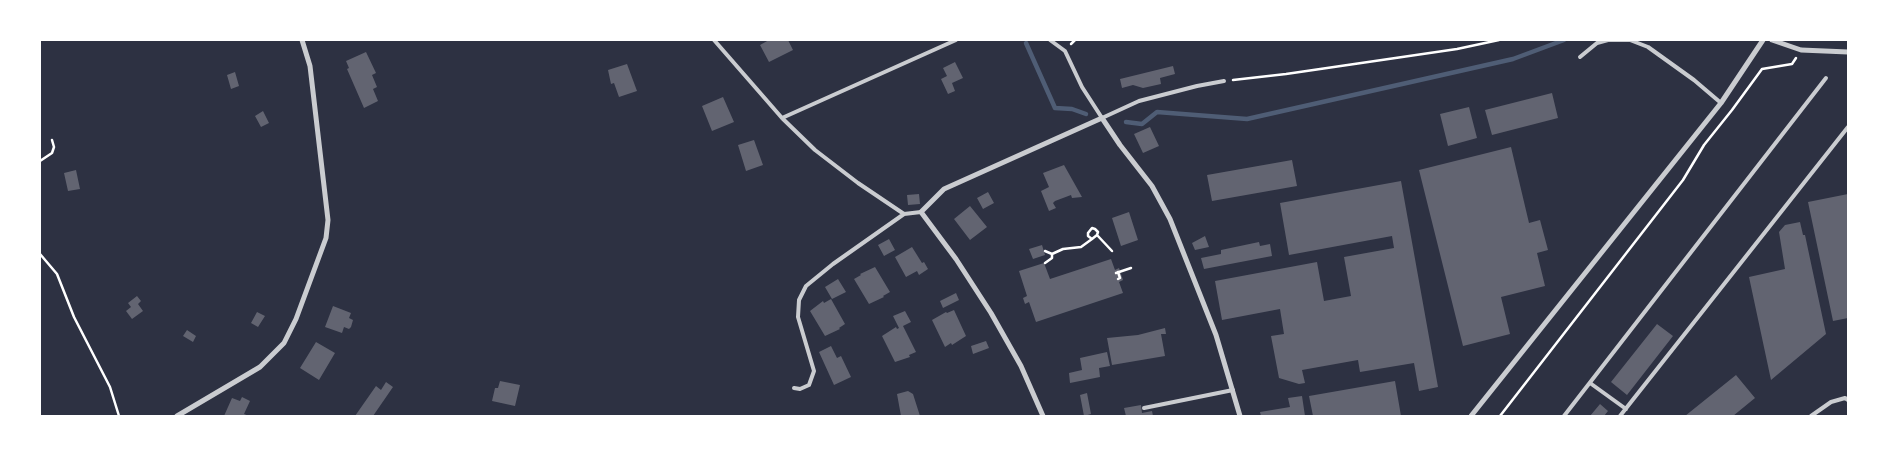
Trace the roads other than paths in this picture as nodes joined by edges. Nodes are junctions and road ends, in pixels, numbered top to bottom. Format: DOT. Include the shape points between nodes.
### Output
graph roads {
  1 [pos="302,40"];
  2 [pos="714,40"];
  3 [pos="956,40"];
  4 [pos="1050,40"];
  5 [pos="1763,40"];
  6 [pos="1772,40"];
  7 [pos="1848,52"];
  8 [pos="1580,56"];
  9 [pos="1826,78"];
  10 [pos="1224,82"];
  11 [pos="1721,103"];
  12 [pos="782,118"];
  13 [pos="1102,118"];
  14 [pos="1848,126"];
  15 [pos="921,212"];
  16 [pos="904,214"];
  17 [pos="1590,383"];
  18 [pos="794,388"];
  19 [pos="1233,390"];
  20 [pos="1848,400"];
  21 [pos="1144,408"];
  22 [pos="1626,409"];
  23 [pos="177,416"];
  24 [pos="1044,416"];
  25 [pos="1240,416"];
  26 [pos="1471,416"];
  27 [pos="1564,416"];
  28 [pos="1620,416"];
  29 [pos="1811,416"];
  1 -- 23 [label="street" via="310,66 327,211 326,238 284,343 260,367"];
  2 -- 12 [label="lane"];
  3 -- 12 [label="lane"];
  4 -- 13 [label="lane" via="1065,51 1082,87"];
  5 -- 11 [label="street"];
  6 -- 7 [label="street" via="1801,50"];
  8 -- 11 [label="lane" via="1597,43 1630,40 1648,47"];
  9 -- 17 [label="lane"];
  10 -- 13 [label="lane" via="1139,101"];
  11 -- 26 [label="street"];
  12 -- 16 [label="lane" via="836,167"];
  13 -- 15 [label="street" via="944,189"];
  13 -- 19 [label="street" via="1152,186 1170,219 1216,334"];
  14 -- 22 [label="lane"];
  15 -- 16 [label="lane"];
  15 -- 24 [label="street" via="992,313"];
  16 -- 18 [label="lane" via="806,286 799,300 798,317 814,371 809,385"];
  17 -- 22 [label="lane"];
  17 -- 27 [label="lane"];
  19 -- 21 [label="lane"];
  19 -- 25 [label="street"];
  20 -- 29 [label="lane" via="1831,402"];
  22 -- 28 [label="lane"];
}
